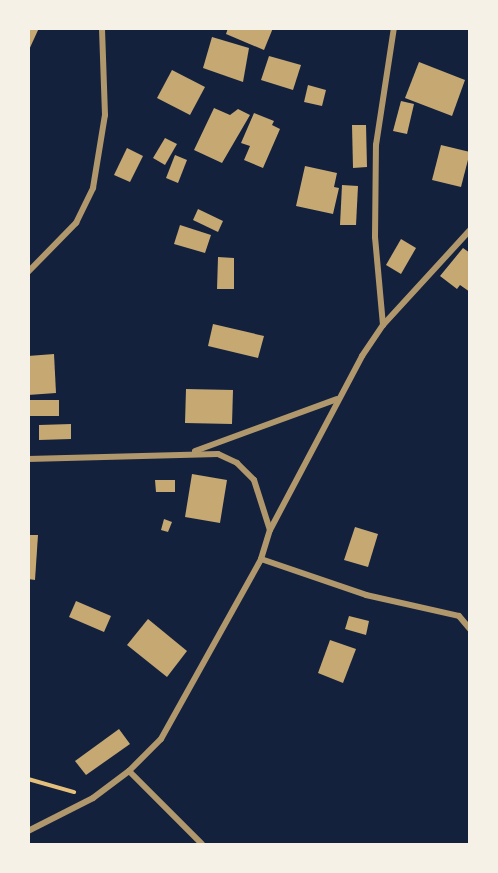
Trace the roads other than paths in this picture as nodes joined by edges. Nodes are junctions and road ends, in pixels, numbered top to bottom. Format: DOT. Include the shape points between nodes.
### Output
graph roads {
  1 [pos="102,28"];
  2 [pos="394,28"];
  3 [pos="470,230"];
  4 [pos="28,272"];
  5 [pos="383,325"];
  6 [pos="338,399"];
  7 [pos="192,452"];
  8 [pos="28,459"];
  9 [pos="270,530"];
  10 [pos="261,559"];
  11 [pos="470,629"];
  12 [pos="129,771"];
  13 [pos="28,831"];
  14 [pos="202,844"];
  1 -- 4 [label="street" via="105,115 93,188 76,223"];
  2 -- 5 [label="street" via="376,145 375,237"];
  3 -- 5 [label="street"];
  5 -- 6 [label="street"];
  6 -- 7 [label="street" via="256,425"];
  6 -- 9 [label="street"];
  7 -- 8 [label="street"];
  7 -- 9 [label="street" via="218,454 255,480"];
  9 -- 10 [label="street"];
  10 -- 11 [label="street" via="366,595 459,616"];
  10 -- 12 [label="street" via="161,739"];
  12 -- 13 [label="street" via="93,798"];
  12 -- 14 [label="street"];
}
